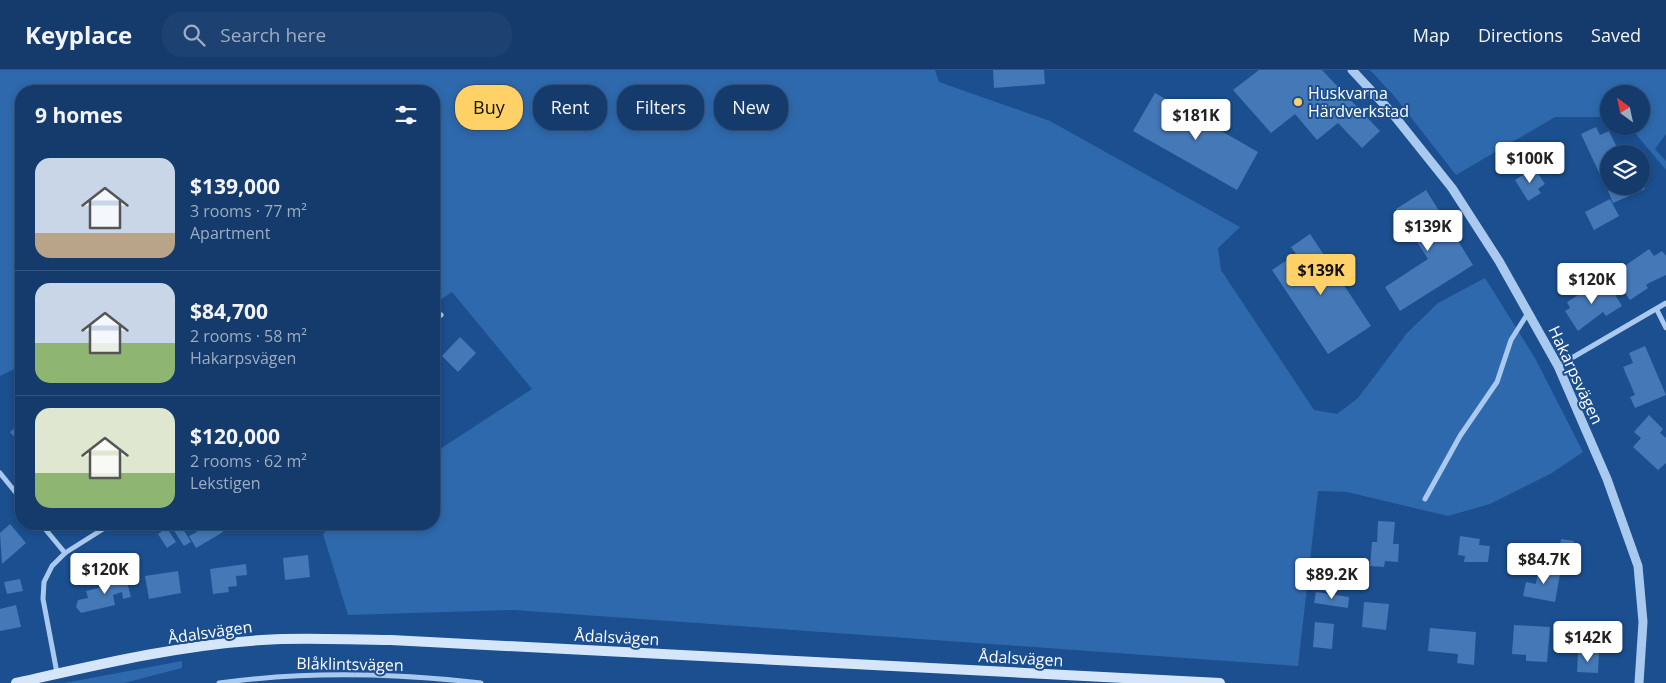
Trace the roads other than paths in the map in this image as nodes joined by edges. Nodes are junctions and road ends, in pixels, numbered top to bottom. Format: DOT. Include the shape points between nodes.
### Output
graph roads {
  1 [pos="1352,70"];
  2 [pos="1666,303"];
  3 [pos="1657,310"];
  4 [pos="1528,312"];
  5 [pos="1666,328"];
  6 [pos="1558,366"];
  7 [pos="0,472"];
  8 [pos="15,491"];
  9 [pos="1425,499"];
  10 [pos="46,530"];
  11 [pos="101,530"];
  12 [pos="65,553"];
  13 [pos="57,674"];
  14 [pos="16,683"];
  15 [pos="219,683"];
  16 [pos="481,683"];
  17 [pos="1220,683"];
  18 [pos="1639,683"];
  1 -- 4 [label="street, Hakarpsvägen" via="1398,119 1452,188"];
  2 -- 3 [label="street"];
  3 -- 5 [label="street"];
  3 -- 6 [label="street"];
  4 -- 6 [label="street, Hakarpsvägen"];
  4 -- 9 [label="street" via="1511,340 1497,382 1460,436"];
  6 -- 18 [label="street, Hakarpsvägen" via="1607,479 1638,566 1643,622"];
  7 -- 8 [label="street"];
  10 -- 12 [label="street"];
  11 -- 12 [label="street"];
  12 -- 13 [label="street" via="52,566 44,582"];
  13 -- 14 [label="main road, Ådalsvägen"];
  13 -- 17 [label="main road, Ådalsvägen" via="209,646 262,640 334,639"];
  15 -- 16 [label="street, Blåklintsvägen" via="283,676 341,675"];
}
